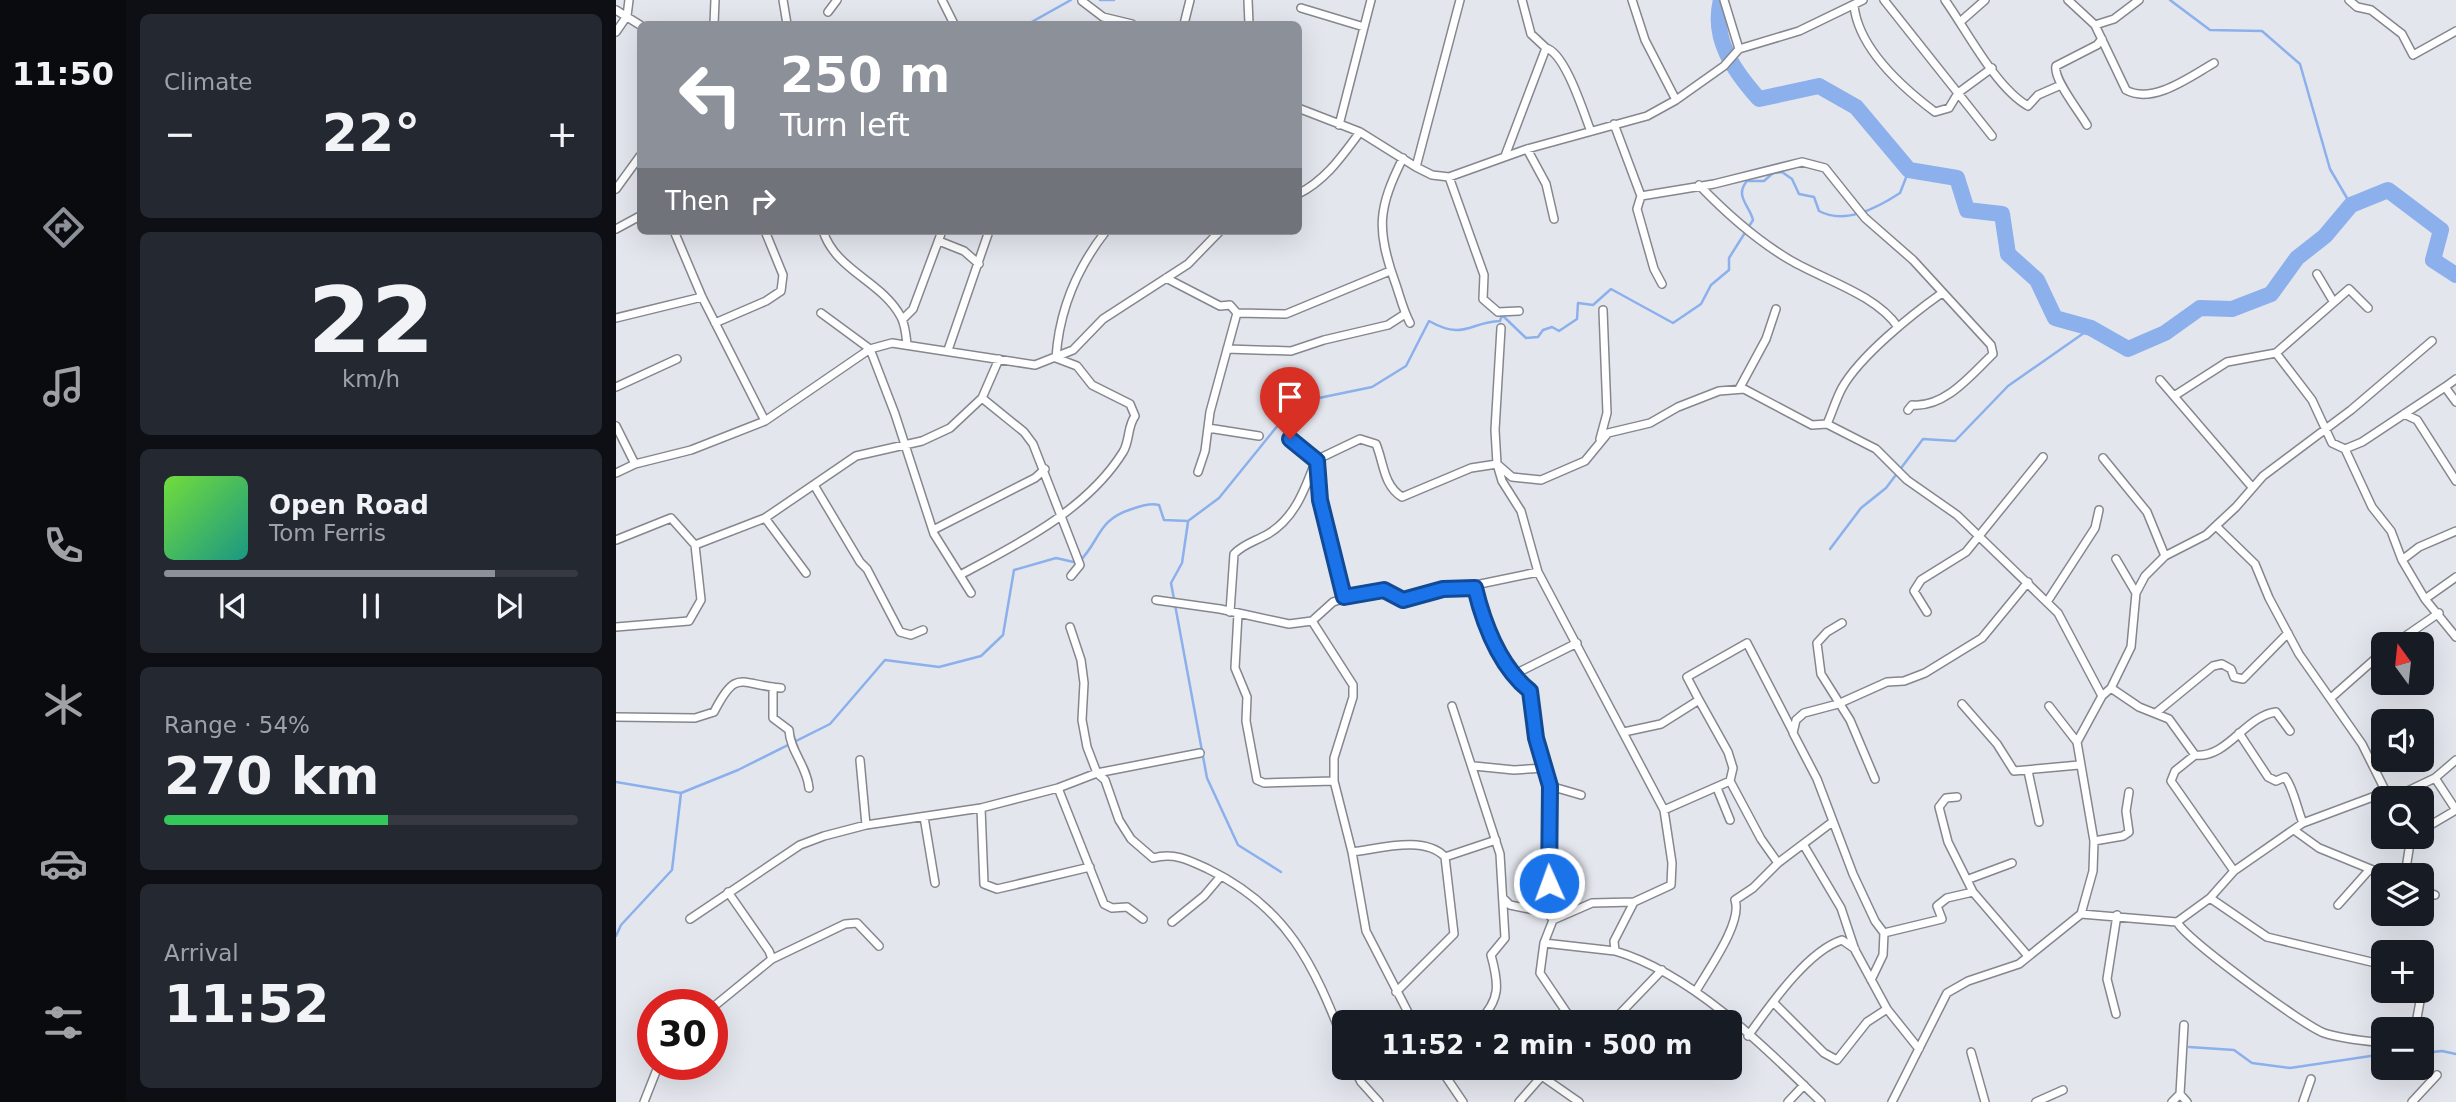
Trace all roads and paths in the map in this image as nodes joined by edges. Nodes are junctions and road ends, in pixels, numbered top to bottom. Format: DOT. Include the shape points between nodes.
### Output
graph roads {
  1 [pos="629,0"];
  2 [pos="715,0"];
  3 [pos="783,0"];
  4 [pos="837,0"];
  5 [pos="942,0"];
  6 [pos="1190,0"];
  7 [pos="1248,0"];
  8 [pos="1371,0"];
  9 [pos="1460,0"];
  10 [pos="1522,0"];
  11 [pos="1632,0"];
  12 [pos="1724,0"];
  13 [pos="1863,0"];
  14 [pos="1884,0"];
  15 [pos="1945,0"];
  16 [pos="1985,0"];
  17 [pos="2068,0"];
  18 [pos="2139,0"];
  19 [pos="2349,0"];
  20 [pos="1083,1"];
  21 [pos="1854,6"];
  22 [pos="1301,8"];
  23 [pos="616,9"];
  24 [pos="828,12"];
  25 [pos="628,16"];
  26 [pos="714,21"];
  27 [pos="786,21"];
  28 [pos="952,21"];
  29 [pos="1120,21"];
  30 [pos="1185,21"];
  31 [pos="1249,21"];
  32 [pos="1960,22"];
  33 [pos="637,23"];
  34 [pos="2095,25"];
  35 [pos="1364,27"];
  36 [pos="2456,31"];
  37 [pos="616,32"];
  38 [pos="2102,39"];
  39 [pos="1546,48"];
  40 [pos="1739,49"];
  41 [pos="2214,63"];
  42 [pos="1992,68"];
  43 [pos="2061,85"];
  44 [pos="1958,93"];
  45 [pos="1676,100"];
  46 [pos="1302,110"];
  47 [pos="1614,124"];
  48 [pos="1339,125"];
  49 [pos="2087,125"];
  50 [pos="1590,129"];
  51 [pos="1360,132"];
  52 [pos="1992,136"];
  53 [pos="1527,149"];
  54 [pos="1505,156"];
  55 [pos="1404,158"];
  56 [pos="637,160"];
  57 [pos="1416,167"];
  58 [pos="1449,177"];
  59 [pos="1699,186"];
  60 [pos="616,189"];
  61 [pos="1302,192"];
  62 [pos="1641,196"];
  63 [pos="637,218"];
  64 [pos="1554,219"];
  65 [pos="616,229"];
  66 [pos="676,235"];
  67 [pos="767,235"];
  68 [pos="825,235"];
  69 [pos="941,235"];
  70 [pos="988,235"];
  71 [pos="1104,235"];
  72 [pos="1216,235"];
  73 [pos="939,241"];
  74 [pos="979,264"];
  75 [pos="1390,271"];
  76 [pos="2317,274"];
  77 [pos="1166,278"];
  78 [pos="1662,284"];
  79 [pos="1942,293"];
  80 [pos="702,297"];
  81 [pos="2333,301"];
  82 [pos="2368,308"];
  83 [pos="1776,309"];
  84 [pos="1603,310"];
  85 [pos="1519,312"];
  86 [pos="821,313"];
  87 [pos="1237,313"];
  88 [pos="1405,314"];
  89 [pos="616,318"];
  90 [pos="903,319"];
  91 [pos="715,323"];
  92 [pos="1410,323"];
  93 [pos="1898,327"];
  94 [pos="1501,328"];
  95 [pos="2432,341"];
  96 [pos="907,344"];
  97 [pos="870,349"];
  98 [pos="1227,349"];
  99 [pos="948,350"];
  100 [pos="2276,353"];
  101 [pos="1056,358"];
  102 [pos="677,359"];
  103 [pos="999,359"];
  104 [pos="2456,379"];
  105 [pos="2160,380"];
  106 [pos="616,387"];
  107 [pos="2445,387"];
  108 [pos="1740,389"];
  109 [pos="2174,396"];
  110 [pos="982,398"];
  111 [pos="2456,402"];
  112 [pos="1908,410"];
  113 [pos="2404,414"];
  114 [pos="765,421"];
  115 [pos="1827,424"];
  116 [pos="616,426"];
  117 [pos="1208,428"];
  118 [pos="2324,431"];
  119 [pos="1259,436"];
  120 [pos="1290,439"];
  121 [pos="1600,439"];
  122 [pos="902,444"];
  123 [pos="2345,449"];
  124 [pos="2043,457"];
  125 [pos="2103,458"];
  126 [pos="1316,460"];
  127 [pos="635,464"];
  128 [pos="1497,464"];
  129 [pos="1045,470"];
  130 [pos="1198,472"];
  131 [pos="616,473"];
  132 [pos="2456,481"];
  133 [pos="814,485"];
  134 [pos="2252,487"];
  135 [pos="2099,510"];
  136 [pos="1061,515"];
  137 [pos="765,518"];
  138 [pos="2216,526"];
  139 [pos="935,529"];
  140 [pos="2456,531"];
  141 [pos="1980,537"];
  142 [pos="616,540"];
  143 [pos="695,545"];
  144 [pos="2165,556"];
  145 [pos="2116,559"];
  146 [pos="2402,561"];
  147 [pos="1538,572"];
  148 [pos="806,573"];
  149 [pos="960,575"];
  150 [pos="1071,576"];
  151 [pos="2456,576"];
  152 [pos="2028,582"];
  153 [pos="1475,588"];
  154 [pos="971,593"];
  155 [pos="2136,593"];
  156 [pos="1344,597"];
  157 [pos="2425,599"];
  158 [pos="1156,600"];
  159 [pos="2047,602"];
  160 [pos="1927,612"];
  161 [pos="1234,613"];
  162 [pos="2439,613"];
  163 [pos="1312,621"];
  164 [pos="1842,623"];
  165 [pos="616,626"];
  166 [pos="1070,627"];
  167 [pos="923,630"];
  168 [pos="2411,632"];
  169 [pos="2288,633"];
  170 [pos="2456,637"];
  171 [pos="1577,643"];
  172 [pos="2371,662"];
  173 [pos="1516,680"];
  174 [pos="2111,688"];
  175 [pos="2102,696"];
  176 [pos="2332,697"];
  177 [pos="1699,700"];
  178 [pos="1838,704"];
  179 [pos="1962,704"];
  180 [pos="1452,706"];
  181 [pos="2049,706"];
  182 [pos="2158,712"];
  183 [pos="616,718"];
  184 [pos="2290,731"];
  185 [pos="1624,732"];
  186 [pos="1793,733"];
  187 [pos="2239,733"];
  188 [pos="2077,743"];
  189 [pos="1200,753"];
  190 [pos="2195,755"];
  191 [pos="860,760"];
  192 [pos="2456,760"];
  193 [pos="2079,765"];
  194 [pos="1474,766"];
  195 [pos="1545,768"];
  196 [pos="2028,771"];
  197 [pos="1097,773"];
  198 [pos="2435,778"];
  199 [pos="1875,779"];
  200 [pos="1730,780"];
  201 [pos="1334,781"];
  202 [pos="1550,786"];
  203 [pos="2385,786"];
  204 [pos="2415,786"];
  205 [pos="809,788"];
  206 [pos="1058,788"];
  207 [pos="1717,788"];
  208 [pos="2129,792"];
  209 [pos="1581,795"];
  210 [pos="1957,797"];
  211 [pos="2371,802"];
  212 [pos="981,808"];
  213 [pos="1664,810"];
  214 [pos="2456,810"];
  215 [pos="924,817"];
  216 [pos="1730,820"];
  217 [pos="1831,822"];
  218 [pos="2039,822"];
  219 [pos="2303,823"];
  220 [pos="2434,823"];
  221 [pos="866,825"];
  222 [pos="2294,830"];
  223 [pos="1496,840"];
  224 [pos="2094,841"];
  225 [pos="1803,844"];
  226 [pos="1352,852"];
  227 [pos="1445,857"];
  228 [pos="1778,863"];
  229 [pos="2012,863"];
  230 [pos="1090,867"];
  231 [pos="2370,869"];
  232 [pos="2234,872"];
  233 [pos="1221,876"];
  234 [pos="1969,879"];
  235 [pos="935,883"];
  236 [pos="1973,891"];
  237 [pos="728,892"];
  238 [pos="1502,897"];
  239 [pos="2210,898"];
  240 [pos="1634,902"];
  241 [pos="2338,905"];
  242 [pos="2081,914"];
  243 [pos="2117,915"];
  244 [pos="1550,916"];
  245 [pos="690,919"];
  246 [pos="1143,919"];
  247 [pos="1172,922"];
  248 [pos="2177,922"];
  249 [pos="1884,933"];
  250 [pos="1544,943"];
  251 [pos="878,946"];
  252 [pos="1855,950"];
  253 [pos="1615,951"];
  254 [pos="2028,956"];
  255 [pos="772,959"];
  256 [pos="2371,962"];
  257 [pos="1662,970"];
  258 [pos="1871,980"];
  259 [pos="1696,991"];
  260 [pos="1396,992"];
  261 [pos="728,995"];
  262 [pos="1773,1002"];
  263 [pos="1887,1009"];
  264 [pos="1406,1010"];
  265 [pos="1490,1010"];
  266 [pos="1565,1010"];
  267 [pos="1624,1010"];
  268 [pos="1332,1011"];
  269 [pos="2116,1014"];
  270 [pos="2184,1025"];
  271 [pos="1748,1036"];
  272 [pos="2371,1041"];
  273 [pos="1919,1049"];
  274 [pos="1971,1052"];
  275 [pos="2437,1075"];
  276 [pos="2311,1079"];
  277 [pos="653,1080"];
  278 [pos="1360,1080"];
  279 [pos="1448,1080"];
  280 [pos="1540,1080"];
  281 [pos="1547,1080"];
  282 [pos="1804,1085"];
  283 [pos="2063,1090"];
  284 [pos="2179,1094"];
  285 [pos="644,1102"];
  286 [pos="1379,1102"];
  287 [pos="1463,1102"];
  288 [pos="1519,1102"];
  289 [pos="1579,1102"];
  290 [pos="1788,1102"];
  291 [pos="1821,1102"];
  292 [pos="1892,1102"];
  293 [pos="1985,1102"];
  294 [pos="2036,1102"];
  295 [pos="2172,1102"];
  296 [pos="2187,1102"];
  297 [pos="2303,1102"];
  298 [pos="2412,1102"];
  1 -- 25 [label="street"];
  2 -- 26 [label="street"];
  3 -- 27 [label="street"];
  4 -- 24 [label="street"];
  5 -- 28 [label="street"];
  6 -- 30 [label="street"];
  7 -- 31 [label="street"];
  8 -- 35 [label="street"];
  9 -- 57 [label="street"];
  10 -- 39 [label="street" via="1531,34"];
  11 -- 45 [label="street" via="1645,40"];
  12 -- 40 [label="street"];
  13 -- 21 [label="street"];
  14 -- 44 [label="street"];
  15 -- 32 [label="street"];
  16 -- 32 [label="street"];
  17 -- 34 [label="street"];
  18 -- 34 [label="street" via="2114,19"];
  19 -- 36 [label="street" via="2371,9 2402,34 2413,55"];
  20 -- 29 [label="street" via="1103,17"];
  21 -- 40 [label="street" via="1799,31"];
  21 -- 44 [label="street" via="1867,41 1895,78 1924,104 1935,113 1949,108"];
  22 -- 35 [label="street"];
  23 -- 25 [label="street"];
  25 -- 33 [label="street"];
  25 -- 37 [label="street"];
  32 -- 42 [label="street"];
  34 -- 38 [label="street"];
  35 -- 48 [label="street"];
  38 -- 41 [label="street" via="2132,94 2156,93"];
  38 -- 43 [label="street" via="2056,66"];
  39 -- 50 [label="street" via="1563,64"];
  39 -- 54 [label="street"];
  40 -- 45 [label="street" via="1724,66"];
  42 -- 43 [label="street" via="2028,106 2038,95"];
  42 -- 44 [label="street"];
  43 -- 49 [label="street"];
  44 -- 52 [label="street"];
  45 -- 47 [label="street" via="1647,116"];
  46 -- 48 [label="street"];
  47 -- 50 [label="street"];
  47 -- 62 [label="street"];
  48 -- 51 [label="street"];
  50 -- 53 [label="street"];
  51 -- 55 [label="street"];
  51 -- 61 [label="street" via="1332,169"];
  53 -- 54 [label="street"];
  53 -- 64 [label="street" via="1546,184"];
  54 -- 58 [label="street"];
  55 -- 57 [label="street"];
  55 -- 75 [label="street" via="1387,191 1381,226"];
  56 -- 60 [label="street"];
  57 -- 58 [label="street"];
  58 -- 85 [label="street" via="1484,275 1483,299 1498,312"];
  59 -- 62 [label="street"];
  59 -- 79 [label="street" via="1802,162 1825,168 1865,218"];
  59 -- 93 [label="street" via="1743,227 1788,259 1886,311"];
  62 -- 78 [label="street" via="1637,209"];
  63 -- 65 [label="street"];
  66 -- 80 [label="street"];
  67 -- 91 [label="street" via="783,275 781,291"];
  68 -- 90 [label="street" via="835,256 890,301"];
  69 -- 73 [label="street"];
  70 -- 74 [label="street"];
  71 -- 101 [label="street" via="1070,290"];
  72 -- 77 [label="street" via="1188,264"];
  73 -- 74 [label="street" via="964,251"];
  73 -- 90 [label="street" via="913,309"];
  74 -- 99 [label="street"];
  75 -- 87 [label="street" via="1286,314"];
  75 -- 88 [label="street"];
  76 -- 81 [label="street"];
  77 -- 87 [label="street" via="1220,306 1230,305"];
  77 -- 101 [label="street" via="1103,319 1073,351"];
  79 -- 93 [label="street"];
  79 -- 112 [label="street" via="1991,345 1993,354 1955,390 1927,407 1912,405"];
  80 -- 89 [label="street"];
  80 -- 91 [label="street"];
  81 -- 82 [label="street" via="2349,289"];
  81 -- 100 [label="street"];
  83 -- 108 [label="street"];
  84 -- 121 [label="street" via="1607,413"];
  86 -- 97 [label="street"];
  87 -- 98 [label="street"];
  88 -- 92 [label="street"];
  88 -- 98 [label="street" via="1388,325 1291,351"];
  90 -- 96 [label="street"];
  91 -- 114 [label="street"];
  93 -- 115 [label="street" via="1842,388"];
  94 -- 128 [label="street"];
  95 -- 118 [label="street"];
  96 -- 97 [label="street"];
  96 -- 99 [label="street"];
  97 -- 114 [label="street"];
  97 -- 122 [label="street"];
  98 -- 117 [label="street"];
  99 -- 103 [label="street"];
  100 -- 109 [label="street" via="2227,362"];
  100 -- 118 [label="street" via="2312,400"];
  101 -- 103 [label="street" via="1035,365"];
  101 -- 136 [label="street" via="1077,366 1092,385 1130,404 1135,416 1125,450"];
  102 -- 106 [label="street"];
  103 -- 110 [label="street"];
  104 -- 107 [label="street"];
  105 -- 109 [label="street"];
  107 -- 111 [label="street"];
  107 -- 113 [label="street"];
  108 -- 115 [label="street" via="1812,425"];
  108 -- 121 [label="street" via="1719,391 1650,423"];
  109 -- 134 [label="street"];
  110 -- 122 [label="street" via="950,428"];
  110 -- 129 [label="street" via="1024,432"];
  113 -- 123 [label="street"];
  113 -- 132 [label="street" via="2417,420"];
  114 -- 127 [label="street" via="691,450"];
  115 -- 141 [label="street" via="1876,449 1907,480"];
  116 -- 127 [label="street"];
  117 -- 119 [label="street"];
  117 -- 130 [label="street"];
  118 -- 123 [label="street" via="2332,443"];
  118 -- 134 [label="street"];
  120 -- 126 [label="street"];
  121 -- 128 [label="street" via="1586,461 1541,480 1512,477"];
  122 -- 133 [label="street" via="856,456"];
  122 -- 139 [label="street"];
  123 -- 146 [label="street" via="2372,507 2391,531"];
  124 -- 141 [label="street"];
  125 -- 144 [label="street" via="2147,512"];
  126 -- 128 [label="street" via="1360,439 1376,444 1386,479 1402,498 1471,468"];
  126 -- 156 [label="street" via="1320,500"];
  126 -- 161 [label="street" via="1301,497 1282,525 1234,554"];
  127 -- 131 [label="street"];
  128 -- 147 [label="street" via="1521,511"];
  129 -- 136 [label="street"];
  129 -- 139 [label="street"];
  133 -- 137 [label="street"];
  133 -- 167 [label="street" via="900,632 911,635"];
  134 -- 138 [label="street"];
  135 -- 159 [label="street" via="2095,528"];
  136 -- 149 [label="street"];
  136 -- 150 [label="street" via="1080,565"];
  137 -- 143 [label="street"];
  137 -- 148 [label="street"];
  138 -- 144 [label="street"];
  138 -- 169 [label="street" via="2255,564"];
  139 -- 149 [label="street"];
  140 -- 146 [label="street" via="2419,547"];
  141 -- 152 [label="street"];
  141 -- 160 [label="street" via="1966,552 1921,580 1914,592"];
  142 -- 143 [label="street" via="671,518"];
  143 -- 165 [label="street" via="701,600 689,621"];
  144 -- 155 [label="street"];
  145 -- 155 [label="street"];
  146 -- 157 [label="street"];
  147 -- 153 [label="street"];
  147 -- 171 [label="street"];
  149 -- 154 [label="street"];
  151 -- 157 [label="street"];
  152 -- 159 [label="street"];
  152 -- 178 [label="street" via="1982,638 1925,673 1887,682"];
  153 -- 156 [label="street" via="1443,589 1403,600 1384,590"];
  153 -- 173 [label="street" via="1490,638"];
  155 -- 174 [label="street" via="2131,647"];
  156 -- 163 [label="street"];
  157 -- 162 [label="street"];
  158 -- 161 [label="street"];
  159 -- 175 [label="street" via="2074,640"];
  161 -- 163 [label="street" via="1289,624"];
  161 -- 201 [label="street" via="1235,668 1247,697 1246,721 1257,780"];
  162 -- 168 [label="street"];
  162 -- 170 [label="street"];
  163 -- 201 [label="street" via="1353,685 1334,758"];
  164 -- 178 [label="street" via="1818,643 1821,674"];
  166 -- 197 [label="street" via="1082,660 1082,720"];
  169 -- 176 [label="street" via="2314,678"];
  169 -- 182 [label="street" via="2243,679 2234,677 2222,664 2213,666"];
  171 -- 173 [label="street" via="1521,671"];
  171 -- 185 [label="street"];
  172 -- 176 [label="street"];
  173 -- 195 [label="street" via="1530,691"];
  174 -- 175 [label="street"];
  174 -- 182 [label="street" via="2139,707"];
  175 -- 188 [label="street"];
  176 -- 203 [label="street"];
  177 -- 185 [label="street" via="1661,724"];
  177 -- 186 [label="street" via="1687,677 1747,643"];
  177 -- 200 [label="street" via="1728,752 1733,768"];
  178 -- 186 [label="street" via="1804,713 1796,720"];
  178 -- 199 [label="street" via="1850,720"];
  179 -- 196 [label="street" via="1997,744 2010,767"];
  180 -- 194 [label="street"];
  181 -- 188 [label="street"];
  182 -- 190 [label="street" via="2169,719"];
  183 -- 205 [label="street" via="695,718 714,712 728,687 740,681 777,687 773,718 789,730 791,745 808,773"];
  184 -- 187 [label="street" via="2276,712 2265,714"];
  185 -- 213 [label="street"];
  186 -- 217 [label="street"];
  187 -- 190 [label="street" via="2215,752"];
  187 -- 219 [label="street" via="2268,777 2276,781 2285,776"];
  188 -- 193 [label="street"];
  189 -- 197 [label="street"];
  190 -- 232 [label="street" via="2171,780"];
  191 -- 221 [label="street"];
  192 -- 198 [label="street"];
  193 -- 196 [label="street"];
  193 -- 224 [label="street"];
  194 -- 195 [label="street"];
  194 -- 223 [label="street"];
  195 -- 202 [label="street"];
  196 -- 218 [label="street"];
  197 -- 206 [label="street"];
  197 -- 233 [label="street" via="1105,780 1119,820 1140,848 1153,858 1169,854"];
  198 -- 204 [label="street"];
  198 -- 214 [label="street"];
  200 -- 207 [label="street"];
  200 -- 228 [label="street"];
  201 -- 226 [label="street"];
  202 -- 209 [label="street"];
  202 -- 244 [label="street"];
  206 -- 212 [label="street"];
  206 -- 230 [label="street"];
  207 -- 213 [label="street"];
  207 -- 216 [label="street"];
  208 -- 224 [label="street" via="2129,832"];
  210 -- 234 [label="street" via="1946,798 1939,807 1948,842"];
  211 -- 219 [label="street"];
  212 -- 215 [label="street"];
  212 -- 230 [label="street" via="984,884 997,889"];
  213 -- 240 [label="street" via="1671,885"];
  214 -- 220 [label="street"];
  215 -- 221 [label="street"];
  215 -- 235 [label="street"];
  217 -- 225 [label="street"];
  217 -- 249 [label="street" via="1874,921"];
  219 -- 222 [label="street"];
  221 -- 237 [label="street" via="800,845"];
  222 -- 231 [label="street" via="2319,848"];
  222 -- 232 [label="street"];
  223 -- 227 [label="street"];
  223 -- 238 [label="street"];
  224 -- 242 [label="street" via="2093,871"];
  225 -- 228 [label="street"];
  225 -- 252 [label="street" via="1841,908"];
  226 -- 227 [label="street" via="1416,845 1431,847"];
  226 -- 260 [label="street" via="1366,931"];
  227 -- 260 [label="street" via="1454,934"];
  228 -- 259 [label="street" via="1735,900 1735,922"];
  229 -- 234 [label="street"];
  230 -- 246 [label="street" via="1104,904 1127,908"];
  231 -- 241 [label="street"];
  232 -- 239 [label="street"];
  233 -- 247 [label="street"];
  233 -- 268 [label="street" via="1270,909 1290,931"];
  234 -- 236 [label="street"];
  236 -- 249 [label="street" via="1947,898 1937,906 1941,919"];
  236 -- 254 [label="street"];
  237 -- 245 [label="street"];
  237 -- 255 [label="street"];
  238 -- 244 [label="street" via="1510,905"];
  238 -- 265 [label="street" via="1505,938 1490,955 1499,984"];
  239 -- 248 [label="street"];
  239 -- 256 [label="street" via="2267,937"];
  240 -- 244 [label="street" via="1592,903"];
  240 -- 253 [label="street" via="1614,941"];
  242 -- 243 [label="street"];
  242 -- 254 [label="street"];
  243 -- 248 [label="street"];
  243 -- 269 [label="street" via="2107,979"];
  244 -- 250 [label="street"];
  248 -- 272 [label="street" via="2302,1023 2326,1034"];
  249 -- 258 [label="street" via="1883,955"];
  250 -- 253 [label="street"];
  250 -- 266 [label="street" via="1540,973"];
  251 -- 255 [label="street" via="857,923 845,924"];
  252 -- 258 [label="street"];
  252 -- 262 [label="street" via="1842,940 1832,943"];
  253 -- 257 [label="street"];
  254 -- 273 [label="street" via="2019,964 1947,993"];
  255 -- 261 [label="street"];
  257 -- 259 [label="street"];
  257 -- 267 [label="street"];
  258 -- 263 [label="street"];
  259 -- 271 [label="street"];
  260 -- 264 [label="street"];
  262 -- 263 [label="street" via="1824,1053 1837,1060 1867,1022"];
  262 -- 271 [label="street"];
  263 -- 273 [label="street"];
  270 -- 284 [label="street"];
  271 -- 282 [label="street"];
  273 -- 292 [label="street"];
  274 -- 293 [label="street"];
  275 -- 298 [label="street"];
  276 -- 297 [label="street"];
  277 -- 285 [label="street"];
  278 -- 286 [label="street"];
  279 -- 287 [label="street"];
  280 -- 288 [label="street"];
  281 -- 289 [label="street"];
  282 -- 290 [label="street"];
  282 -- 291 [label="street"];
  283 -- 294 [label="street"];
  284 -- 295 [label="street"];
  284 -- 296 [label="street"];
}
